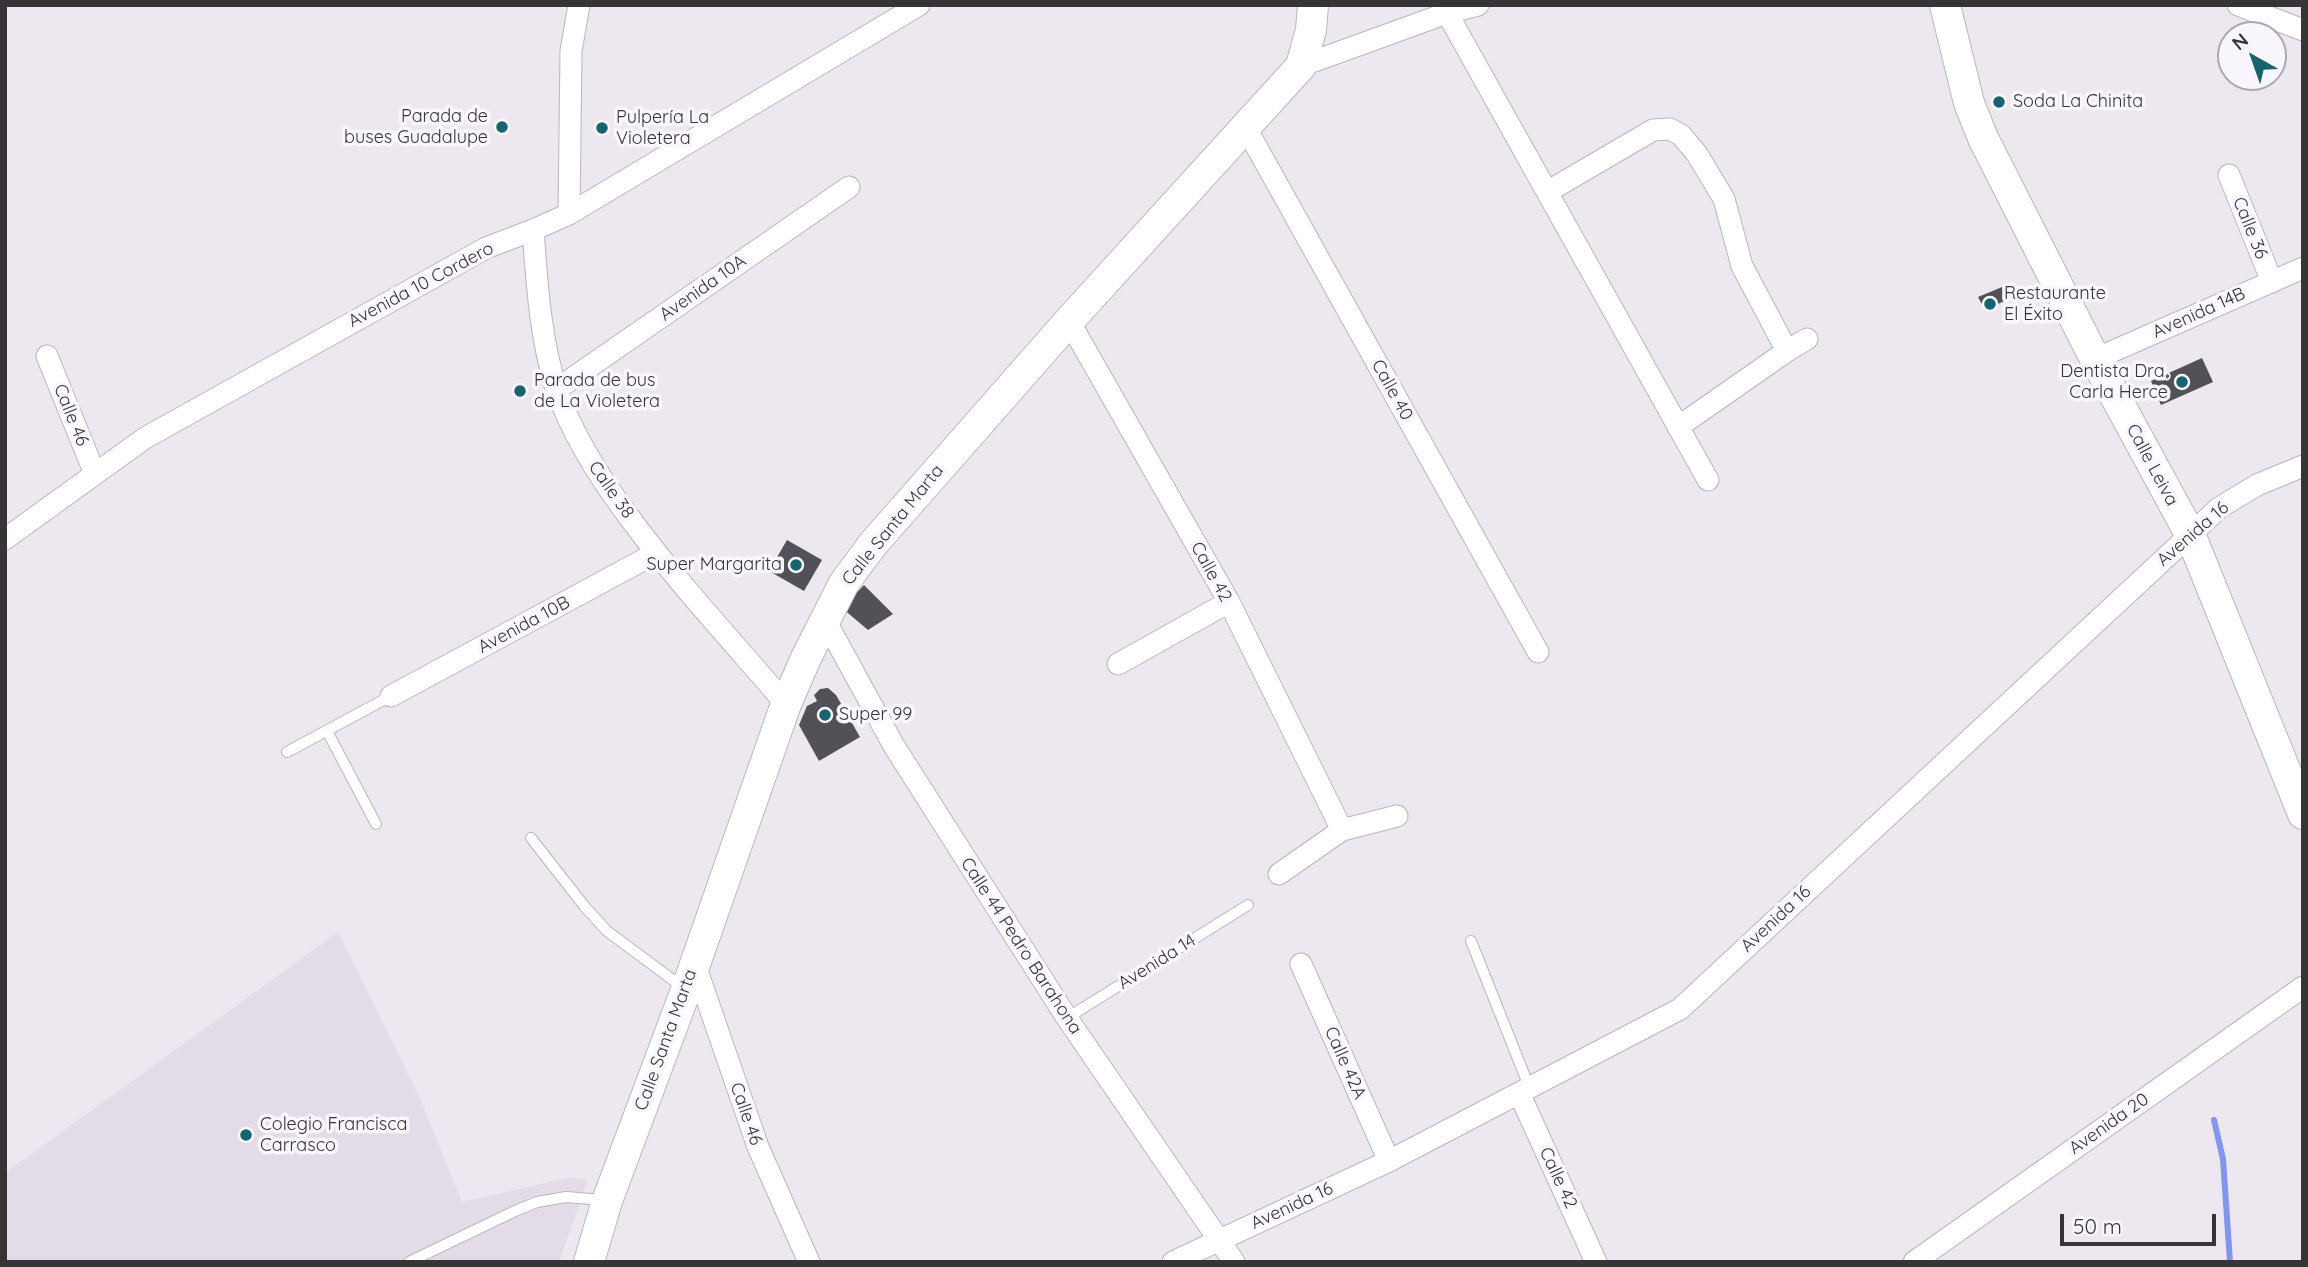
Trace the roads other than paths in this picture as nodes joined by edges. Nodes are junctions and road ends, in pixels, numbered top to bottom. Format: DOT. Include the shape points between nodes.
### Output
graph roads {
  1 [pos="579,5"];
  2 [pos="919,5"];
  3 [pos="1313,5"];
  4 [pos="1478,5"];
  5 [pos="1945,5"];
  6 [pos="2238,5"];
  7 [pos="1447,13"];
  8 [pos="2303,30"];
  9 [pos="1301,66"];
  10 [pos="1246,128"];
  11 [pos="2229,175"];
  12 [pos="849,187"];
  13 [pos="1547,192"];
  14 [pos="569,214"];
  15 [pos="533,230"];
  16 [pos="2303,268"];
  17 [pos="2272,282"];
  18 [pos="1069,321"];
  19 [pos="1807,339"];
  20 [pos="1787,351"];
  21 [pos="47,356"];
  22 [pos="2095,359"];
  23 [pos="557,389"];
  24 [pos="1678,427"];
  25 [pos="2303,466"];
  26 [pos="95,474"];
  27 [pos="1708,481"];
  28 [pos="2190,534"];
  29 [pos="5,540"];
  30 [pos="656,553"];
  31 [pos="1228,602"];
  32 [pos="825,620"];
  33 [pos="1538,652"];
  34 [pos="1118,664"];
  35 [pos="391,696"];
  36 [pos="786,704"];
  37 [pos="327,732"];
  38 [pos="287,752"];
  39 [pos="2303,814"];
  40 [pos="1397,816"];
  41 [pos="376,824"];
  42 [pos="1342,830"];
  43 [pos="531,838"];
  44 [pos="1279,874"];
  45 [pos="1248,905"];
  46 [pos="1471,941"];
  47 [pos="1301,964"];
  48 [pos="690,976"];
  49 [pos="2303,987"];
  50 [pos="1067,1018"];
  51 [pos="1525,1092"];
  52 [pos="1389,1161"];
  53 [pos="607,1201"];
  54 [pos="1219,1241"];
  55 [pos="409,1262"];
  56 [pos="589,1262"];
  57 [pos="809,1262"];
  58 [pos="1173,1262"];
  59 [pos="1234,1262"];
  60 [pos="1596,1262"];
  61 [pos="1914,1262"];
  1 -- 14 [label="street" via="571,51"];
  2 -- 14 [label="street, Avenida 10 Cordero"];
  3 -- 9 [label="street, Calle Santa Marta"];
  4 -- 7 [label="street"];
  5 -- 22 [label="street, Calle Leiva" via="1969,103 1983,138"];
  6 -- 8 [label="street"];
  7 -- 9 [label="street"];
  7 -- 13 [label="street"];
  9 -- 10 [label="street, Calle Santa Marta"];
  10 -- 18 [label="street, Calle Santa Marta"];
  10 -- 33 [label="street, Calle 40"];
  11 -- 17 [label="street, Calle 36"];
  12 -- 23 [label="street, Avenida 10A"];
  13 -- 20 [label="street" via="1653,130 1670,129 1681,135 1724,199 1742,267"];
  13 -- 24 [label="street"];
  14 -- 15 [label="street, Avenida 10 Cordero"];
  15 -- 23 [label="street, Calle 38" via="540,313"];
  15 -- 26 [label="street, Avenida 10 Cordero" via="486,248 413,288 145,438"];
  16 -- 17 [label="street, Avenida 14B"];
  17 -- 22 [label="street, Avenida 14B"];
  18 -- 31 [label="street, Calle 42"];
  18 -- 32 [label="street, Calle Santa Marta" via="873,544 844,583"];
  19 -- 20 [label="street"];
  20 -- 24 [label="street"];
  21 -- 26 [label="street, Calle 46"];
  22 -- 28 [label="street, Calle Leiva"];
  23 -- 30 [label="street, Calle 38" via="584,451"];
  24 -- 27 [label="street"];
  25 -- 28 [label="street, Avenida 16" via="2257,485 2219,508"];
  26 -- 29 [label="street, Avenida 10 Cordero"];
  28 -- 39 [label="street, Calle Leiva"];
  28 -- 51 [label="street, Avenida 16" via="1680,1009"];
  30 -- 35 [label="street, Avenida 10B"];
  30 -- 36 [label="street, Calle 38"];
  31 -- 34 [label="street"];
  31 -- 42 [label="street, Calle 42"];
  32 -- 36 [label="street, Calle Santa Marta"];
  32 -- 50 [label="street, Calle 44 Pedro Barahona" via="894,746"];
  35 -- 37 [label="lane"];
  36 -- 48 [label="street, Calle Santa Marta"];
  37 -- 38 [label="lane"];
  37 -- 41 [label="lane"];
  40 -- 42 [label="street"];
  42 -- 44 [label="street"];
  43 -- 48 [label="lane" via="607,931"];
  45 -- 50 [label="lane, Avenida 14"];
  46 -- 51 [label="lane, Calle 42"];
  47 -- 52 [label="street, Calle 42A"];
  48 -- 53 [label="street, Calle Santa Marta"];
  48 -- 57 [label="street, Calle 46"];
  49 -- 61 [label="street, Avenida 20"];
  50 -- 54 [label="street, Calle 44 Pedro Barahona"];
  51 -- 52 [label="street, Avenida 16"];
  51 -- 60 [label="street, Calle 42"];
  52 -- 54 [label="street, Avenida 16"];
  53 -- 55 [label="lane" via="566,1197 537,1202"];
  53 -- 56 [label="street, Calle Santa Marta"];
  54 -- 58 [label="street, Avenida 16"];
  54 -- 59 [label="street, Calle 44 Pedro Barahona"];
}
